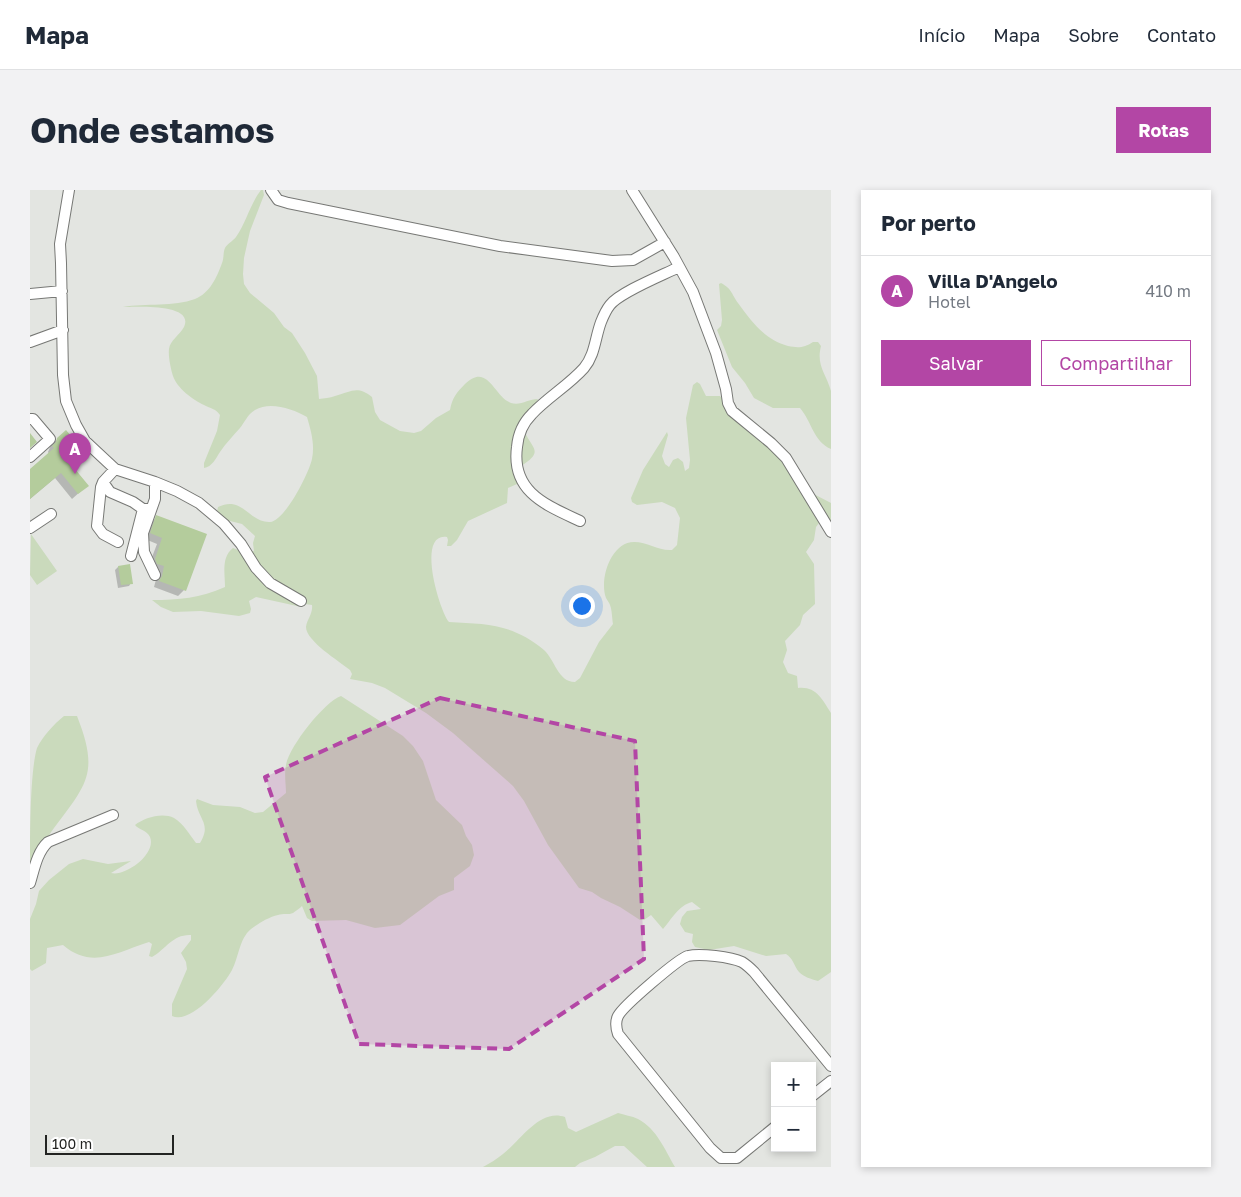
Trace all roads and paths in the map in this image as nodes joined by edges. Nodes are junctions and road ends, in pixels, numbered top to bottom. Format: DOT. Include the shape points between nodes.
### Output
graph roads {
  1 [pos="69,190"];
  2 [pos="271,190"];
  3 [pos="632,190"];
  4 [pos="665,242"];
  5 [pos="679,267"];
  6 [pos="62,291"];
  7 [pos="30,294"];
  8 [pos="63,330"];
  9 [pos="30,342"];
  10 [pos="30,419"];
  11 [pos="30,457"];
  12 [pos="115,469"];
  13 [pos="103,482"];
  14 [pos="155,482"];
  15 [pos="147,509"];
  16 [pos="52,514"];
  17 [pos="580,521"];
  18 [pos="30,528"];
  19 [pos="831,532"];
  20 [pos="118,542"];
  21 [pos="130,556"];
  22 [pos="155,575"];
  23 [pos="301,601"];
  24 [pos="113,815"];
  25 [pos="30,882"];
  26 [pos="831,1066"];
  27 [pos="831,1081"];
  28 [pos="816,1093"];
  29 [pos="771,1130"];
  1 -- 6 [label="street" via="60,244"];
  2 -- 4 [label="street" via="278,200 288,203 509,248 612,261 633,260"];
  3 -- 4 [label="street"];
  4 -- 5 [label="street"];
  5 -- 17 [label="street" via="610,304 601,322 594,351 584,367 523,426 515,458 523,485 545,505"];
  5 -- 19 [label="street" via="693,292 716,353 732,411 786,458"];
  6 -- 7 [label="street"];
  6 -- 8 [label="street"];
  8 -- 9 [label="street"];
  8 -- 12 [label="street" via="66,401 85,441"];
  10 -- 11 [label="street" via="50,439"];
  12 -- 13 [label="street"];
  12 -- 14 [label="street"];
  13 -- 15 [label="street" via="110,492"];
  13 -- 20 [label="street" via="97,526 103,534"];
  14 -- 15 [label="street" via="155,499"];
  14 -- 23 [label="street" via="199,503 224,524 270,583"];
  15 -- 21 [label="street"];
  15 -- 22 [label="street" via="144,552"];
  16 -- 18 [label="street"];
  24 -- 25 [label="street" via="48,842"];
  26 -- 29 [label="street" via="754,972 736,960 699,955 685,957 619,1013 616,1023 618,1034 721,1158 737,1158"];
  27 -- 28 [label="street"];
}
